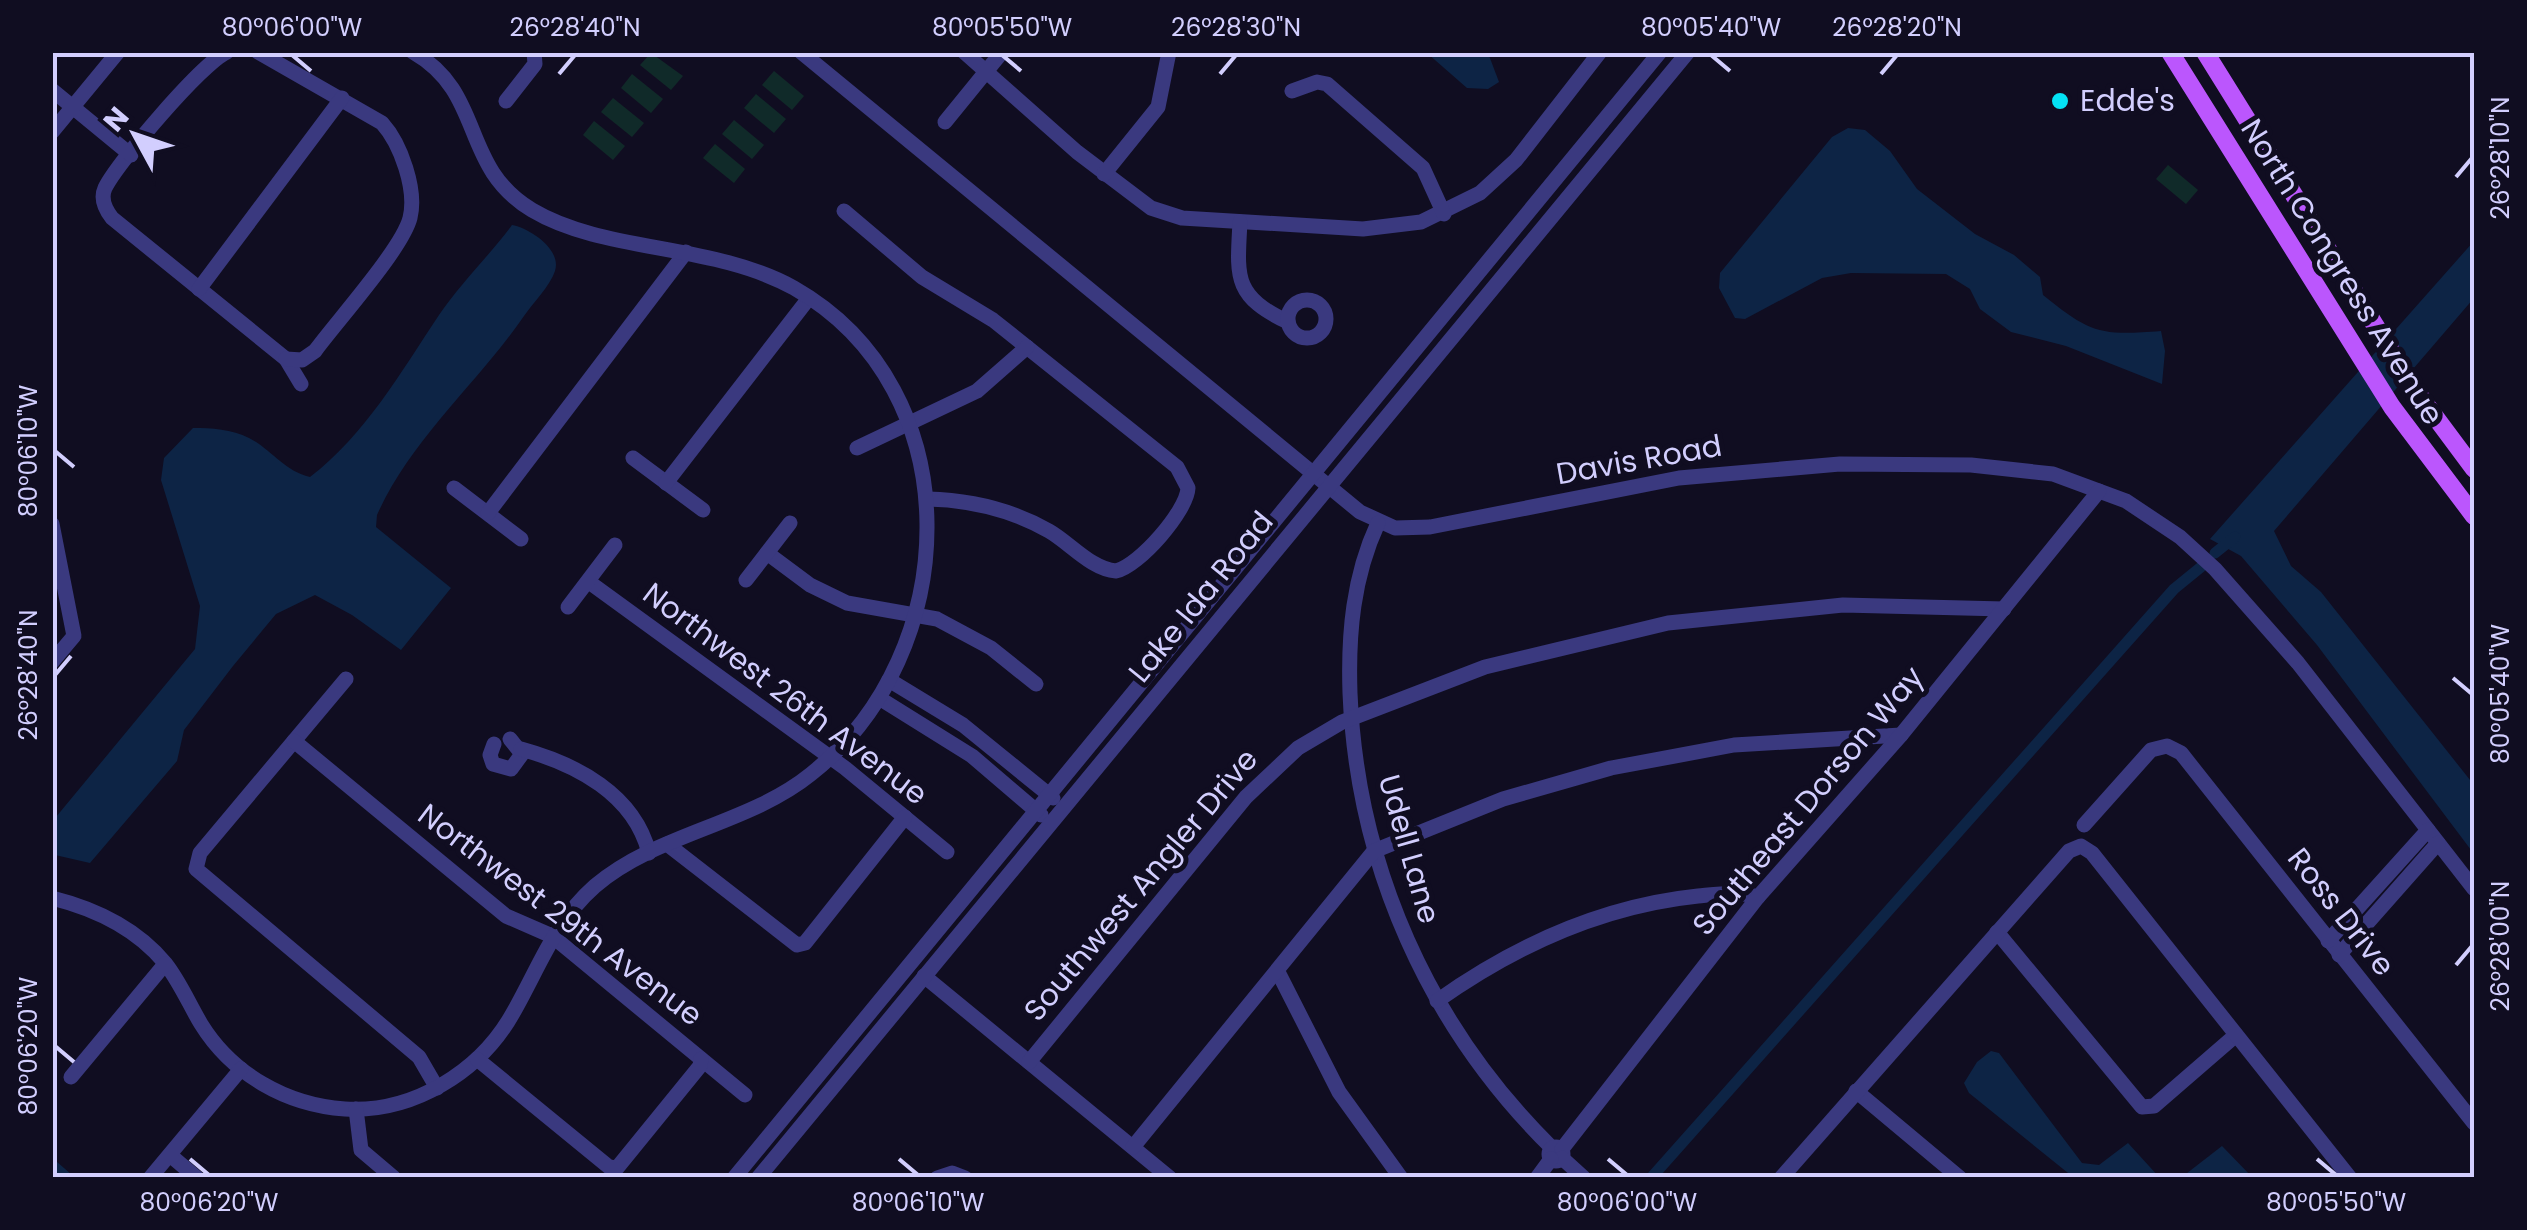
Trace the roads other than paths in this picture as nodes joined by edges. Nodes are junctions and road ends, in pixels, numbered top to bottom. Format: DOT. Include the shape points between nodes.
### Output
graph roads {
  1 [pos="258,52"];
  2 [pos="414,52"];
  3 [pos="534,52"];
  4 [pos="801,52"];
  5 [pos="964,52"];
  6 [pos="1002,52"];
  7 [pos="1169,52"];
  8 [pos="1600,52"];
  9 [pos="1660,52"];
  10 [pos="1688,52"];
  11 [pos="2170,52"];
  12 [pos="2205,52"];
  13 [pos="220,55"];
  14 [pos="113,58"];
  15 [pos="987,71"];
  16 [pos="52,90"];
  17 [pos="1292,92"];
  18 [pos="342,98"];
  19 [pos="506,102"];
  20 [pos="73,107"];
  21 [pos="946,122"];
  22 [pos="52,132"];
  23 [pos="131,155"];
  24 [pos="1104,174"];
  25 [pos="1534,204"];
  26 [pos="2264,204"];
  27 [pos="844,211"];
  28 [pos="1444,214"];
  29 [pos="1240,222"];
  30 [pos="2310,222"];
  31 [pos="1528,242"];
  32 [pos="686,252"];
  33 [pos="199,289"];
  34 [pos="809,298"];
  35 [pos="1288,322"];
  36 [pos="1027,347"];
  37 [pos="286,359"];
  38 [pos="302,384"];
  39 [pos="910,422"];
  40 [pos="857,448"];
  41 [pos="633,458"];
  42 [pos="2474,469"];
  43 [pos="1312,472"];
  44 [pos="666,483"];
  45 [pos="1328,486"];
  46 [pos="454,488"];
  47 [pos="2100,491"];
  48 [pos="928,500"];
  49 [pos="703,510"];
  50 [pos="488,513"];
  51 [pos="2474,516"];
  52 [pos="790,523"];
  53 [pos="1378,523"];
  54 [pos="52,524"];
  55 [pos="521,539"];
  56 [pos="615,545"];
  57 [pos="767,554"];
  58 [pos="746,580"];
  59 [pos="589,582"];
  60 [pos="568,607"];
  61 [pos="2004,609"];
  62 [pos="915,614"];
  63 [pos="52,662"];
  64 [pos="346,678"];
  65 [pos="889,680"];
  66 [pos="1036,684"];
  67 [pos="879,698"];
  68 [pos="1352,718"];
  69 [pos="1901,735"];
  70 [pos="294,742"];
  71 [pos="508,744"];
  72 [pos="828,759"];
  73 [pos="1048,794"];
  74 [pos="1064,807"];
  75 [pos="1035,810"];
  76 [pos="906,817"];
  77 [pos="1050,823"];
  78 [pos="2084,825"];
  79 [pos="2433,836"];
  80 [pos="667,844"];
  81 [pos="1374,851"];
  82 [pos="946,852"];
  83 [pos="650,853"];
  84 [pos="2474,890"];
  85 [pos="1758,897"];
  86 [pos="52,898"];
  87 [pos="1997,932"];
  88 [pos="552,936"];
  89 [pos="2328,941"];
  90 [pos="2339,955"];
  91 [pos="165,964"];
  92 [pos="1278,972"];
  93 [pos="924,976"];
  94 [pos="1437,1001"];
  95 [pos="2236,1035"];
  96 [pos="701,1058"];
  97 [pos="477,1059"];
  98 [pos="1028,1062"];
  99 [pos="241,1070"];
  100 [pos="71,1077"];
  101 [pos="437,1088"];
  102 [pos="1856,1092"];
  103 [pos="745,1095"];
  104 [pos="356,1109"];
  105 [pos="2474,1123"];
  106 [pos="1133,1147"];
  107 [pos="1557,1153"];
  108 [pos="170,1155"];
  109 [pos="940,1176"];
  110 [pos="150,1178"];
  111 [pos="197,1178"];
  112 [pos="394,1178"];
  113 [pos="734,1178"];
  114 [pos="758,1178"];
  115 [pos="965,1178"];
  116 [pos="1170,1178"];
  117 [pos="1401,1178"];
  118 [pos="1537,1178"];
  119 [pos="1584,1178"];
  120 [pos="1781,1178"];
  121 [pos="1960,1178"];
  122 [pos="2350,1178"];
  1 -- 18 [label="street"];
  2 -- 32 [label="street" via="449,81 483,164 517,200 570,226"];
  3 -- 19 [label="street" via="535,64"];
  4 -- 43 [label="street"];
  5 -- 15 [label="street"];
  6 -- 15 [label="street"];
  7 -- 24 [label="street" via="1158,107"];
  8 -- 28 [label="street" via="1505,172"];
  9 -- 25 [label="street, Lake Ida Road"];
  10 -- 31 [label="street, Lake Ida Road"];
  11 -- 26 [label="main road, North Congress Avenue"];
  12 -- 30 [label="main road, North Congress Avenue"];
  13 -- 23 [label="street"];
  14 -- 20 [label="street"];
  15 -- 21 [label="street"];
  15 -- 24 [label="street"];
  16 -- 20 [label="street"];
  17 -- 28 [label="street" via="1327,84 1418,162"];
  18 -- 33 [label="street"];
  18 -- 37 [label="street" via="392,136 411,201 403,233 315,351 302,360"];
  20 -- 22 [label="street"];
  20 -- 23 [label="street"];
  23 -- 33 [label="street" via="105,188 107,211"];
  24 -- 29 [label="street" via="1166,214"];
  25 -- 31 [label="street" via="1526,222"];
  25 -- 43 [label="street, Lake Ida Road"];
  26 -- 30 [label="main road"];
  26 -- 51 [label="main road, North Congress Avenue" via="2392,408"];
  27 -- 36 [label="street" via="922,277"];
  28 -- 29 [label="street" via="1388,228"];
  29 -- 35 [label="street" via="1241,288"];
  30 -- 42 [label="main road, North Congress Avenue" via="2416,391"];
  31 -- 45 [label="street, Lake Ida Road"];
  32 -- 34 [label="street" via="756,270"];
  32 -- 50 [label="street"];
  33 -- 37 [label="street"];
  34 -- 39 [label="street" via="873,357"];
  34 -- 44 [label="street"];
  36 -- 39 [label="street" via="977,392"];
  36 -- 48 [label="street" via="1177,467 1188,488 1182,510 1134,562 1108,570 1021,517"];
  37 -- 38 [label="street"];
  39 -- 40 [label="street"];
  39 -- 48 [label="street"];
  41 -- 44 [label="street"];
  43 -- 45 [label="street"];
  43 -- 73 [label="street, Lake Ida Road"];
  44 -- 49 [label="street"];
  45 -- 53 [label="street"];
  45 -- 74 [label="street, Lake Ida Road"];
  46 -- 50 [label="street"];
  47 -- 53 [label="street, Davis Road" via="2020,469 1840,464 1679,478 1430,527"];
  47 -- 61 [label="street, Southeast Dorson Way"];
  47 -- 79 [label="street, Davis Road" via="2180,537 2249,603"];
  48 -- 62 [label="street"];
  50 -- 55 [label="street"];
  52 -- 57 [label="street"];
  53 -- 68 [label="street, Udell Lane" via="1354,599"];
  54 -- 63 [label="street" via="74,636"];
  56 -- 59 [label="street"];
  57 -- 58 [label="street"];
  57 -- 62 [label="street" via="847,603"];
  59 -- 60 [label="street"];
  59 -- 72 [label="street, Northwest 26th Avenue"];
  61 -- 68 [label="street, Southwest Angler Drive" via="1842,605 1668,623 1485,667"];
  61 -- 69 [label="street, Southeast Dorson Way"];
  62 -- 65 [label="street"];
  62 -- 66 [label="street" via="965,632"];
  64 -- 70 [label="street"];
  65 -- 67 [label="street"];
  65 -- 73 [label="street" via="963,725"];
  67 -- 72 [label="street"];
  67 -- 75 [label="street" via="972,756"];
  68 -- 81 [label="street, Udell Lane"];
  68 -- 98 [label="street, Southwest Angler Drive" via="1267,774"];
  69 -- 81 [label="street" via="1734,745 1610,768 1504,798"];
  69 -- 85 [label="street, Southeast Dorson Way"];
  70 -- 88 [label="street, Northwest 29th Avenue" via="506,916"];
  70 -- 101 [label="street" via="196,860 200,876 419,1057"];
  71 -- 83 [label="street" via="584,772 639,820"];
  72 -- 76 [label="street, Northwest 26th Avenue"];
  72 -- 80 [label="street" via="788,792"];
  73 -- 74 [label="street"];
  73 -- 75 [label="street, Lake Ida Road"];
  74 -- 77 [label="street, Lake Ida Road"];
  75 -- 77 [label="street"];
  75 -- 113 [label="street, Lake Ida Road"];
  76 -- 80 [label="street" via="798,946"];
  76 -- 82 [label="street, Northwest 26th Avenue"];
  77 -- 93 [label="street, Lake Ida Road"];
  78 -- 89 [label="street, Ross Drive" via="2146,755 2159,747 2181,753"];
  79 -- 84 [label="street, Davis Road"];
  79 -- 89 [label="street"];
  79 -- 90 [label="street"];
  80 -- 83 [label="street"];
  81 -- 92 [label="street"];
  81 -- 94 [label="street, Udell Lane"];
  83 -- 88 [label="street" via="595,887"];
  85 -- 94 [label="street" via="1744,892 1680,898 1592,919 1508,954"];
  85 -- 107 [label="street, Southeast Dorson Way"];
  86 -- 91 [label="street" via="115,921"];
  87 -- 95 [label="street" via="2142,1107 2165,1098"];
  87 -- 95 [label="street" via="2068,851 2080,846"];
  87 -- 102 [label="street"];
  88 -- 96 [label="street, Northwest 29th Avenue"];
  88 -- 97 [label="street" via="511,1017"];
  89 -- 90 [label="street, Ross Drive"];
  90 -- 105 [label="street, Ross Drive"];
  91 -- 99 [label="street" via="202,1026"];
  91 -- 100 [label="street"];
  92 -- 106 [label="street"];
  92 -- 117 [label="street" via="1339,1092"];
  93 -- 98 [label="street"];
  93 -- 114 [label="street, Lake Ida Road"];
  94 -- 107 [label="street, Udell Lane" via="1484,1073"];
  95 -- 122 [label="street"];
  96 -- 97 [label="street" via="616,1168"];
  96 -- 103 [label="street, Northwest 29th Avenue"];
  97 -- 101 [label="street"];
  98 -- 106 [label="street"];
  99 -- 104 [label="street" via="305,1102"];
  99 -- 108 [label="street"];
  101 -- 104 [label="street" via="403,1102"];
  102 -- 120 [label="street"];
  102 -- 121 [label="street"];
  104 -- 112 [label="street" via="361,1150"];
  106 -- 116 [label="street"];
  107 -- 118 [label="street, Southeast Dorson Way"];
  107 -- 119 [label="street, Udell Lane"];
  108 -- 110 [label="street"];
  108 -- 111 [label="street"];
  109 -- 115 [label="street"];
}
